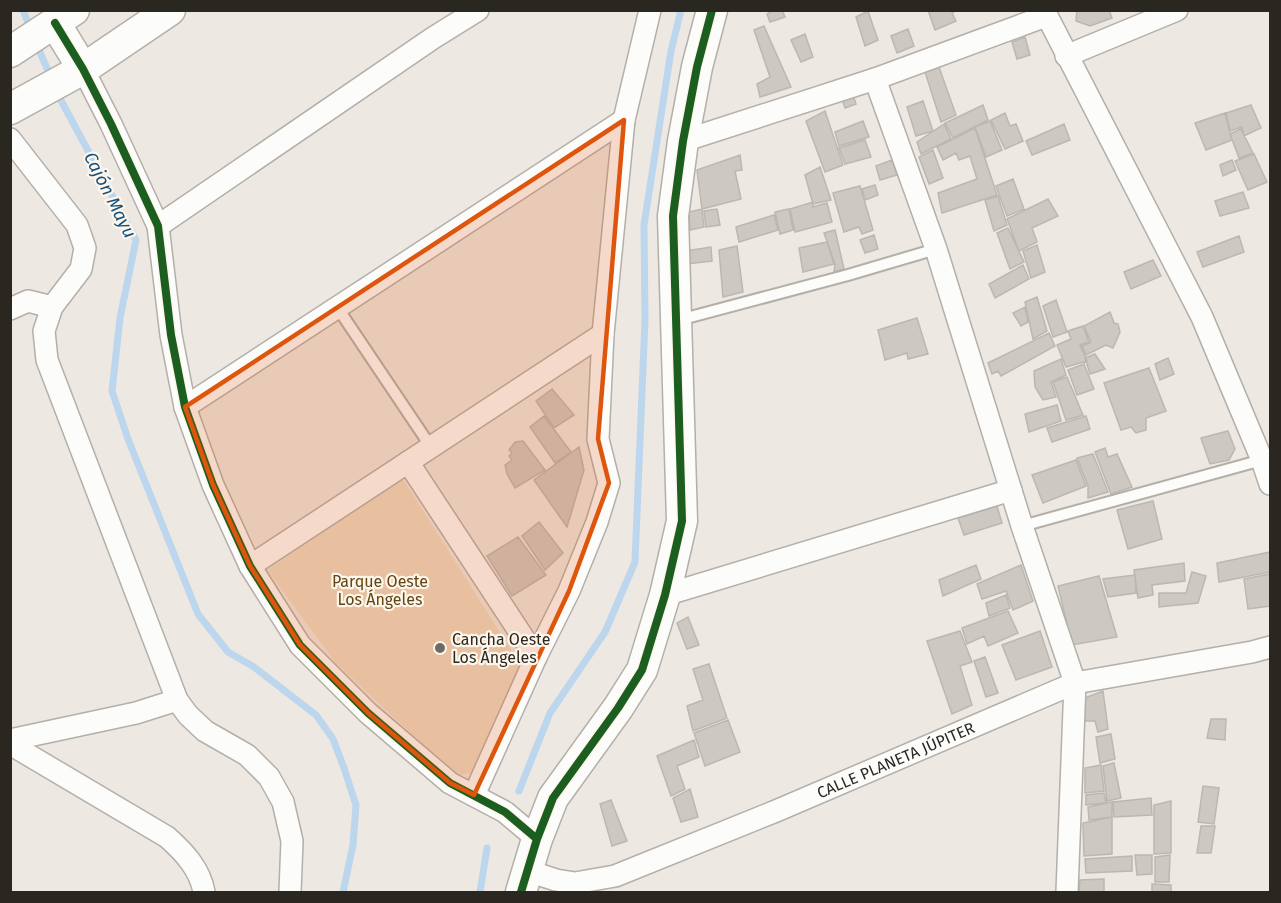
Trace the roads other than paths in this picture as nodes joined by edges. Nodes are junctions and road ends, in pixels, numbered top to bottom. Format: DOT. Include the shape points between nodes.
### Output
graph roads {
  1 [pos="170,10"];
  2 [pos="478,10"];
  3 [pos="651,10"];
  4 [pos="712,10"];
  5 [pos="1177,10"];
  6 [pos="1045,13"];
  7 [pos="41,32"];
  8 [pos="1066,56"];
  9 [pos="875,79"];
  10 [pos="64,80"];
  11 [pos="10,109"];
  12 [pos="624,120"];
  13 [pos="10,139"];
  14 [pos="683,141"];
  15 [pos="158,226"];
  16 [pos="936,249"];
  17 [pos="52,307"];
  18 [pos="337,307"];
  19 [pos="10,309"];
  20 [pos="676,321"];
  21 [pos="603,334"];
  22 [pos="185,407"];
  23 [pos="431,447"];
  24 [pos="1262,460"];
  25 [pos="408,462"];
  26 [pos="1270,484"];
  27 [pos="1011,490"];
  28 [pos="1022,526"];
  29 [pos="250,566"];
  30 [pos="664,596"];
  31 [pos="1270,647"];
  32 [pos="536,657"];
  33 [pos="1075,683"];
  34 [pos="177,700"];
  35 [pos="10,742"];
  36 [pos="474,795"];
  37 [pos="537,839"];
  38 [pos="524,882"];
  39 [pos="617,884"];
  40 [pos="204,892"];
  41 [pos="290,892"];
  42 [pos="1067,892"];
  1 -- 10 [label="street"];
  2 -- 15 [label="street"];
  3 -- 12 [label="street"];
  4 -- 14 [label="street"];
  5 -- 8 [label="street"];
  6 -- 8 [label="street"];
  6 -- 9 [label="street"];
  7 -- 10 [label="street"];
  8 -- 24 [label="street" via="1202,318"];
  9 -- 14 [label="street"];
  9 -- 16 [label="street"];
  10 -- 11 [label="street"];
  10 -- 15 [label="street" via="111,124"];
  12 -- 18 [label="street"];
  12 -- 21 [label="street"];
  13 -- 17 [label="street" via="77,225 85,248 81,269"];
  14 -- 20 [label="street" via="673,216"];
  15 -- 22 [label="street" via="171,335"];
  16 -- 20 [label="lane"];
  16 -- 27 [label="street"];
  17 -- 19 [label="street" via="28,301"];
  17 -- 34 [label="street" via="44,331 47,360"];
  18 -- 22 [label="street"];
  18 -- 23 [label="lane"];
  20 -- 30 [label="street" via="682,521"];
  21 -- 23 [label="street"];
  21 -- 32 [label="street" via="598,439 609,483 569,591"];
  22 -- 29 [label="street" via="213,485"];
  23 -- 25 [label="street"];
  24 -- 26 [label="street"];
  24 -- 28 [label="lane"];
  25 -- 29 [label="street"];
  25 -- 32 [label="street"];
  27 -- 28 [label="street"];
  27 -- 30 [label="street"];
  28 -- 33 [label="street"];
  29 -- 36 [label="street" via="300,645 368,713 441,776"];
  30 -- 37 [label="street" via="642,670 553,798"];
  31 -- 33 [label="street, CALLE PLANETA JÚPITER"];
  32 -- 36 [label="street"];
  33 -- 39 [label="street, CALLE PLANETA JÚPITER"];
  33 -- 42 [label="street"];
  34 -- 35 [label="street"];
  34 -- 41 [label="street" via="205,731 247,754 269,777 283,802 292,841"];
  35 -- 40 [label="street" via="167,837 187,855"];
  36 -- 37 [label="street" via="505,812"];
  37 -- 38 [label="street"];
  38 -- 39 [label="street, CALLE PLANETA JÚPITER"];
}
